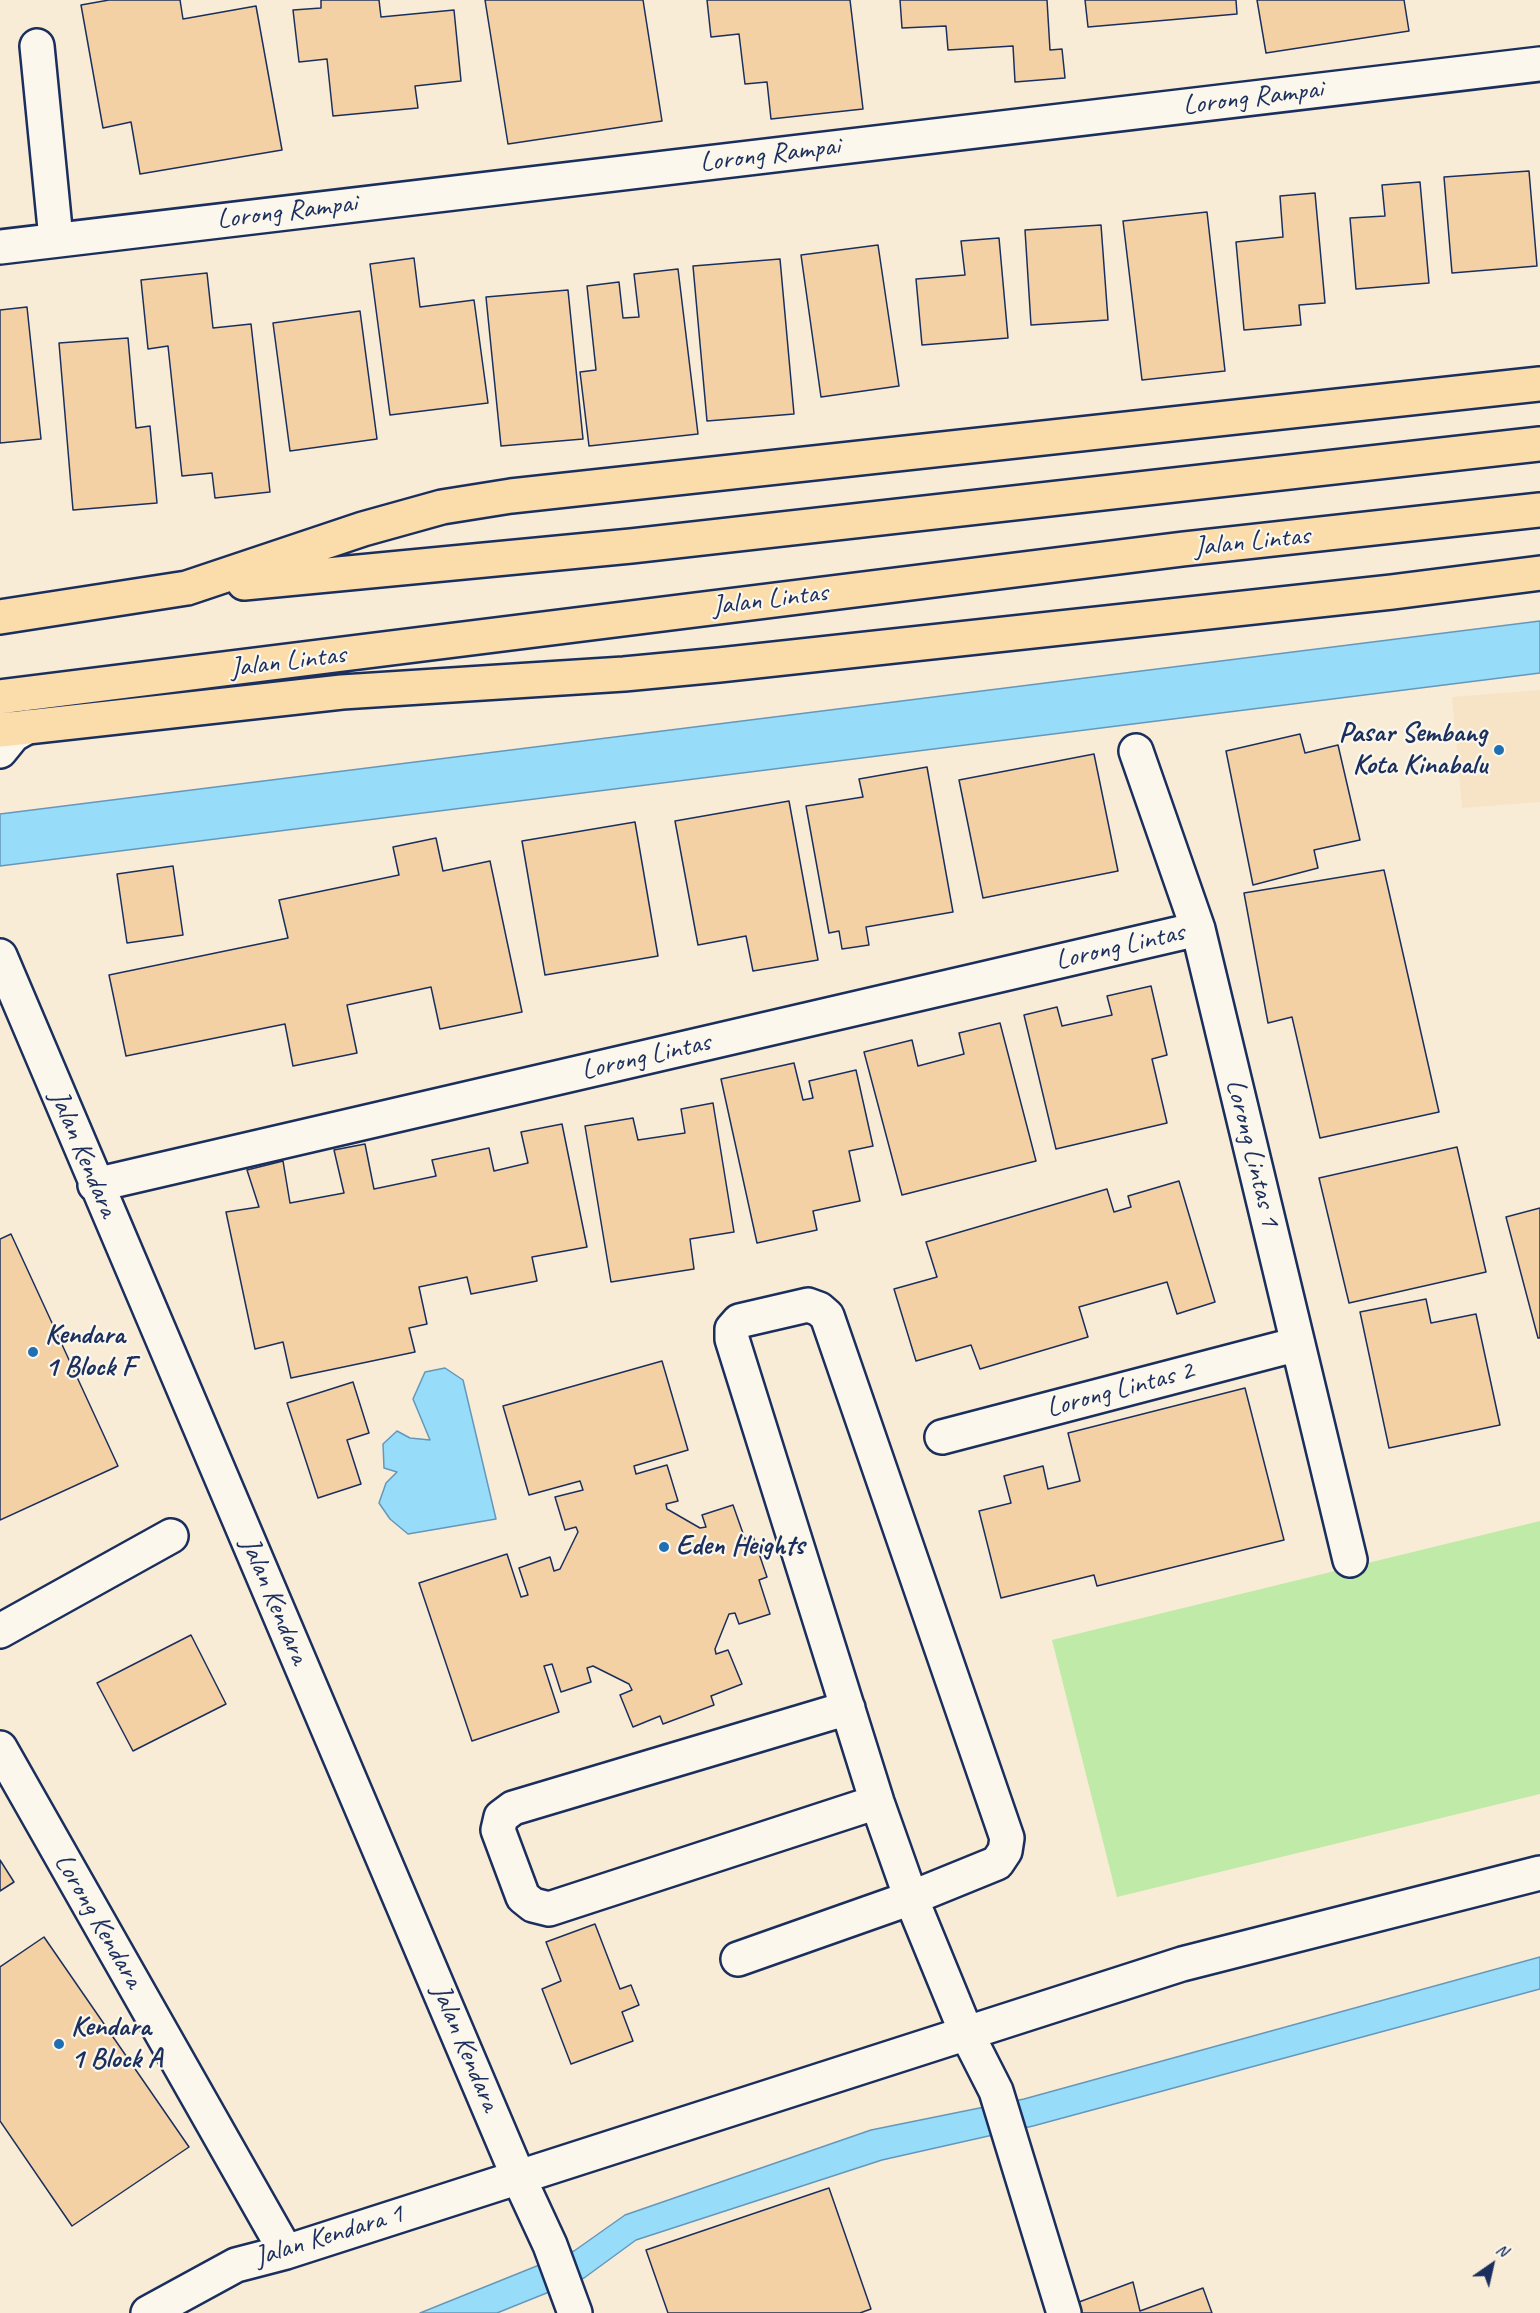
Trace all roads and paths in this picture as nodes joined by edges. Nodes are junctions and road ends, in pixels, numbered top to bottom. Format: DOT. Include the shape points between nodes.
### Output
graph roads {
  1 [pos="37,46"];
  2 [pos="1540,64"];
  3 [pos="56,239"];
  4 [pos="0,247"];
  5 [pos="1540,384"];
  6 [pos="1540,444"];
  7 [pos="1540,510"];
  8 [pos="1540,573"];
  9 [pos="187,588"];
  10 [pos="0,617"];
  11 [pos="0,697"];
  12 [pos="13,729"];
  13 [pos="0,751"];
  14 [pos="1136,751"];
  15 [pos="1198,929"];
  16 [pos="0,956"];
  17 [pos="95,1185"];
  18 [pos="1298,1344"];
  19 [pos="942,1437"];
  20 [pos="171,1536"];
  21 [pos="1350,1560"];
  22 [pos="0,1630"];
  23 [pos="848,1708"];
  24 [pos="0,1748"];
  25 [pos="878,1802"];
  26 [pos="1540,1873"];
  27 [pos="911,1898"];
  28 [pos="738,1959"];
  29 [pos="966,2032"];
  30 [pos="518,2176"];
  31 [pos="286,2252"];
  32 [pos="571,2301"];
  33 [pos="148,2313"];
  34 [pos="1064,2313"];
  1 -- 3 [label="street"];
  2 -- 3 [label="street, Lorong Rampai"];
  3 -- 4 [label="street, Lorong Rampai"];
  5 -- 9 [label="highway" via="488,500 442,507 363,530"];
  6 -- 9 [label="highway" via="632,546"];
  7 -- 11 [label="highway, Jalan Lintas" via="1183,549"];
  8 -- 12 [label="highway, Jalan Lintas" via="719,665 342,693"];
  9 -- 10 [label="highway"];
  12 -- 13 [label="street" via="13,735"];
  14 -- 15 [label="street, Lorong Lintas 1"];
  15 -- 17 [label="street, Lorong Lintas"];
  15 -- 18 [label="street, Lorong Lintas 1"];
  16 -- 17 [label="street, Jalan Kendara"];
  17 -- 30 [label="street, Jalan Kendara"];
  18 -- 19 [label="street, Lorong Lintas 2"];
  18 -- 21 [label="street, Lorong Lintas 1"];
  20 -- 22 [label="street"];
  23 -- 25 [label="street"];
  23 -- 25 [label="street" via="513,1809 501,1817 498,1830 522,1897 549,1909"];
  23 -- 27 [label="street" via="732,1339 732,1329 739,1321 808,1305 827,1316 1007,1838 997,1863"];
  24 -- 31 [label="street, Lorong Kendara"];
  25 -- 27 [label="street"];
  26 -- 29 [label="street, Jalan Kendara 1" via="1182,1964"];
  27 -- 28 [label="street"];
  27 -- 29 [label="street"];
  29 -- 30 [label="street, Jalan Kendara 1"];
  29 -- 34 [label="street" via="996,2091"];
  30 -- 31 [label="street, Jalan Kendara 1"];
  30 -- 32 [label="street, Jalan Kendara"];
  31 -- 33 [label="street, Jalan Kendara 1" via="236,2265"];
}
